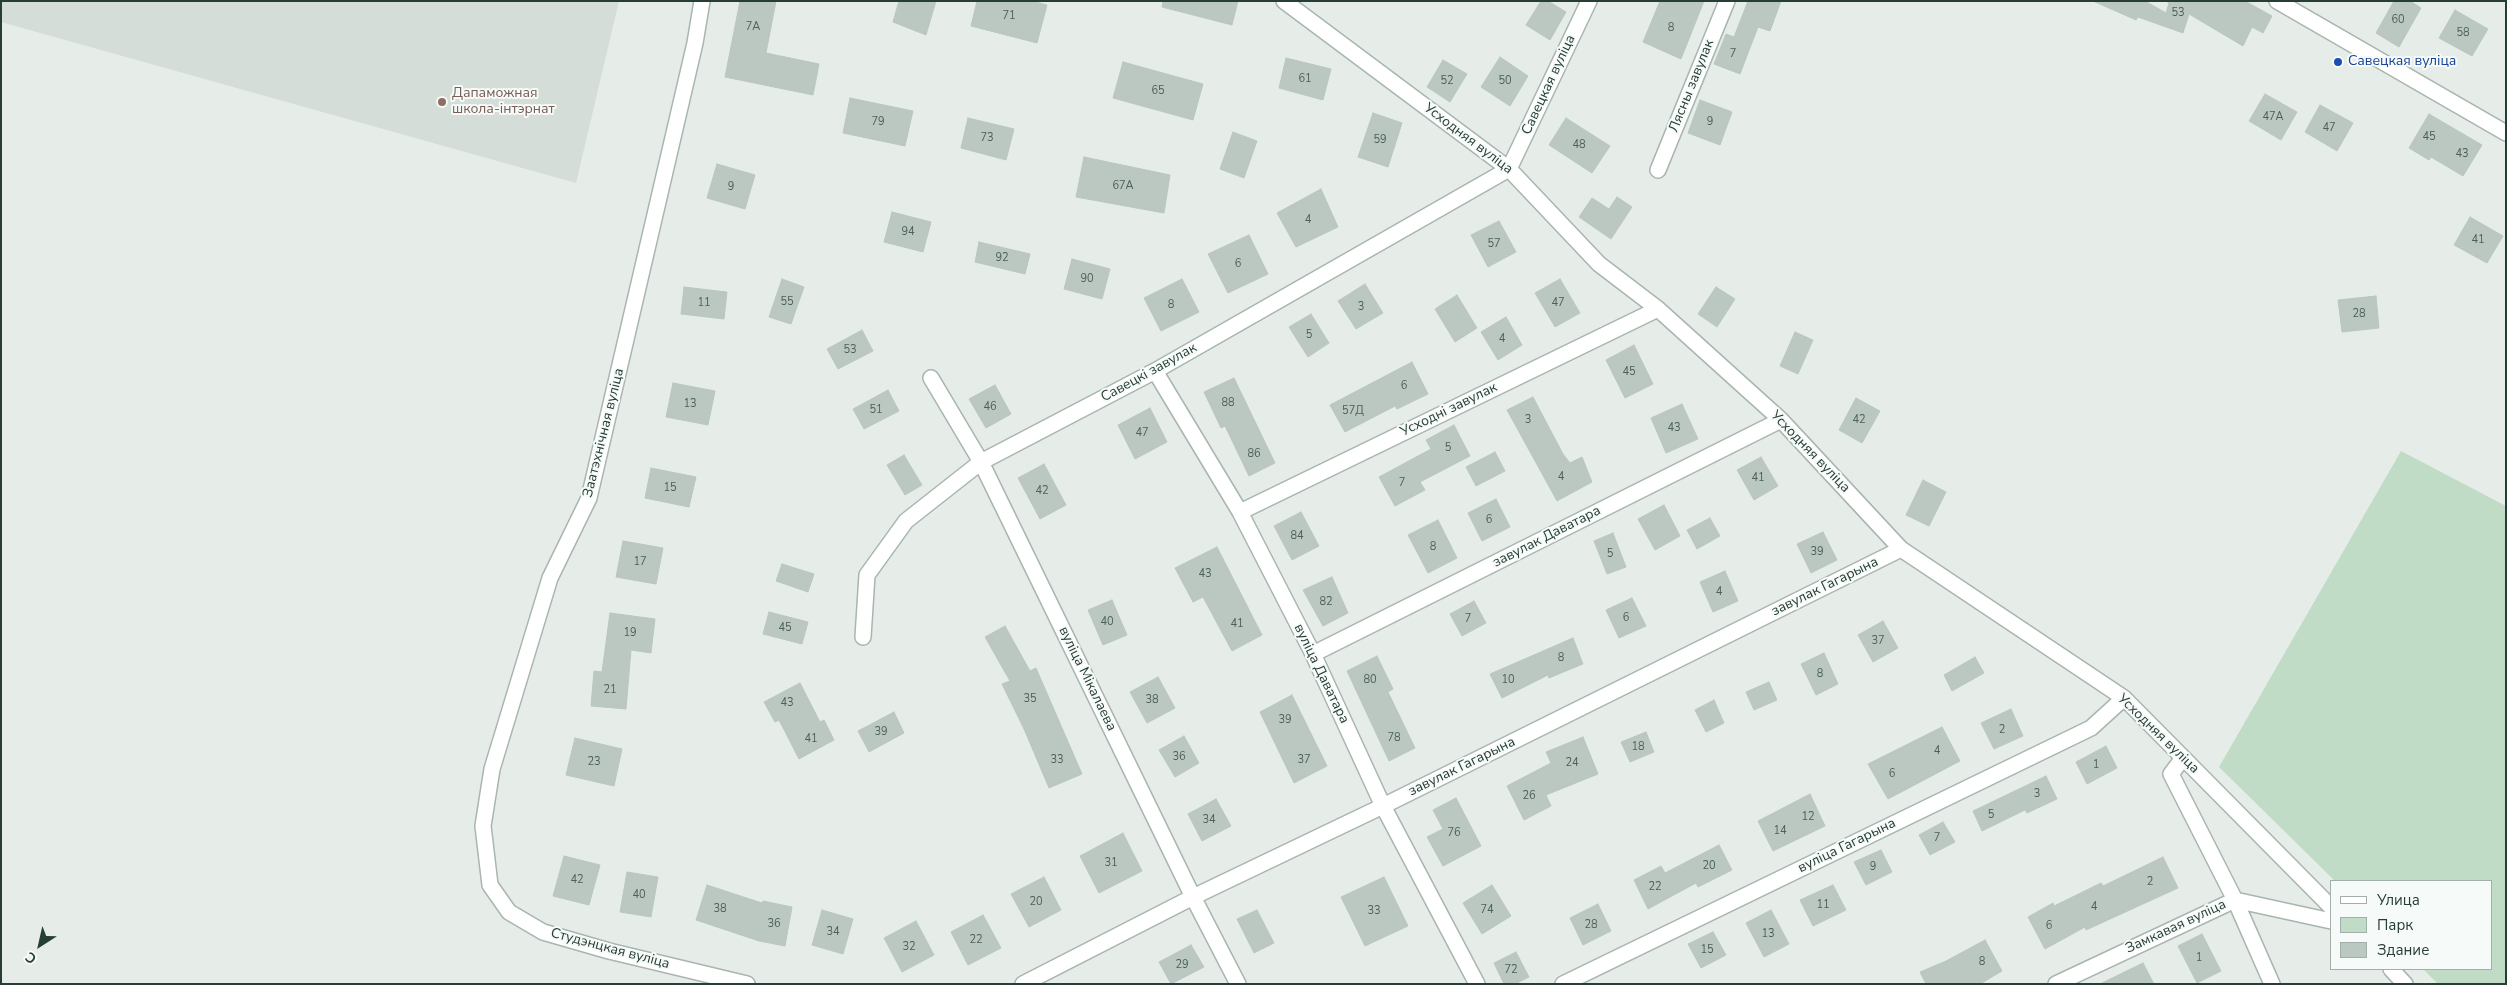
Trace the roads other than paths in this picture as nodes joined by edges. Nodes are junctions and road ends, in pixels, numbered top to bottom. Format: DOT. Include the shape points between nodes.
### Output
graph roads {
  1 [pos="702,1"];
  2 [pos="1284,1"];
  3 [pos="1589,1"];
  4 [pos="1727,1"];
  5 [pos="2277,1"];
  6 [pos="2506,134"];
  7 [pos="1509,169"];
  8 [pos="1658,170"];
  9 [pos="1658,309"];
  10 [pos="1154,371"];
  11 [pos="931,378"];
  12 [pos="1781,420"];
  13 [pos="981,462"];
  14 [pos="1240,512"];
  15 [pos="1901,549"];
  16 [pos="863,637"];
  17 [pos="1312,654"];
  18 [pos="2124,698"];
  19 [pos="2183,758"];
  20 [pos="1383,806"];
  21 [pos="490,885"];
  22 [pos="1193,897"];
  23 [pos="2235,900"];
  24 [pos="2330,906"];
  25 [pos="2330,921"];
  26 [pos="2392,970"];
  27 [pos="747,984"];
  28 [pos="1023,984"];
  29 [pos="1238,984"];
  30 [pos="1476,984"];
  31 [pos="1563,984"];
  32 [pos="2056,984"];
  33 [pos="2272,984"];
  34 [pos="2406,984"];
  1 -- 21 [label="street, Заатэхнічная вуліца" via="589,498 550,578 492,769 483,826"];
  2 -- 7 [label="street, Усходняя вуліца"];
  3 -- 7 [label="street, Савецкая вуліца"];
  4 -- 8 [label="street, Лясны завулак"];
  5 -- 6 [label="street"];
  7 -- 9 [label="street, Усходняя вуліца" via="1599,264"];
  7 -- 10 [label="street, Савецкі завулак"];
  9 -- 12 [label="street, Усходняя вуліца"];
  9 -- 14 [label="street, Усходні завулак"];
  10 -- 13 [label="street, Савецкі завулак"];
  10 -- 14 [label="street, вуліца Даватара"];
  11 -- 13 [label="street, вуліца Мікалаева"];
  12 -- 15 [label="street, Усходняя вуліца"];
  12 -- 17 [label="street, завулак Даватара"];
  13 -- 16 [label="street, Савецкі завулак" via="906,521 867,575"];
  13 -- 22 [label="street, вуліца Мікалаева"];
  14 -- 17 [label="street, вуліца Даватара"];
  15 -- 18 [label="street, Усходняя вуліца"];
  15 -- 20 [label="street, завулак Гагарына"];
  17 -- 20 [label="street, вуліца Даватара"];
  18 -- 19 [label="street, Усходняя вуліца"];
  18 -- 31 [label="street, вуліца Гагарына" via="2091,728"];
  19 -- 23 [label="street" via="2171,774"];
  19 -- 24 [label="street, Усходняя вуліца"];
  20 -- 22 [label="street, завулак Гагарына"];
  20 -- 30 [label="street, вуліца Даватара"];
  21 -- 27 [label="street, Студэнцкая вуліца" via="509,912 543,932"];
  22 -- 28 [label="street, завулак Гагарына"];
  22 -- 29 [label="street, вуліца Мікалаева"];
  23 -- 25 [label="street, Замкавая вуліца"];
  23 -- 32 [label="street, Замкавая вуліца"];
  23 -- 33 [label="street"];
  26 -- 34 [label="street"];
}
